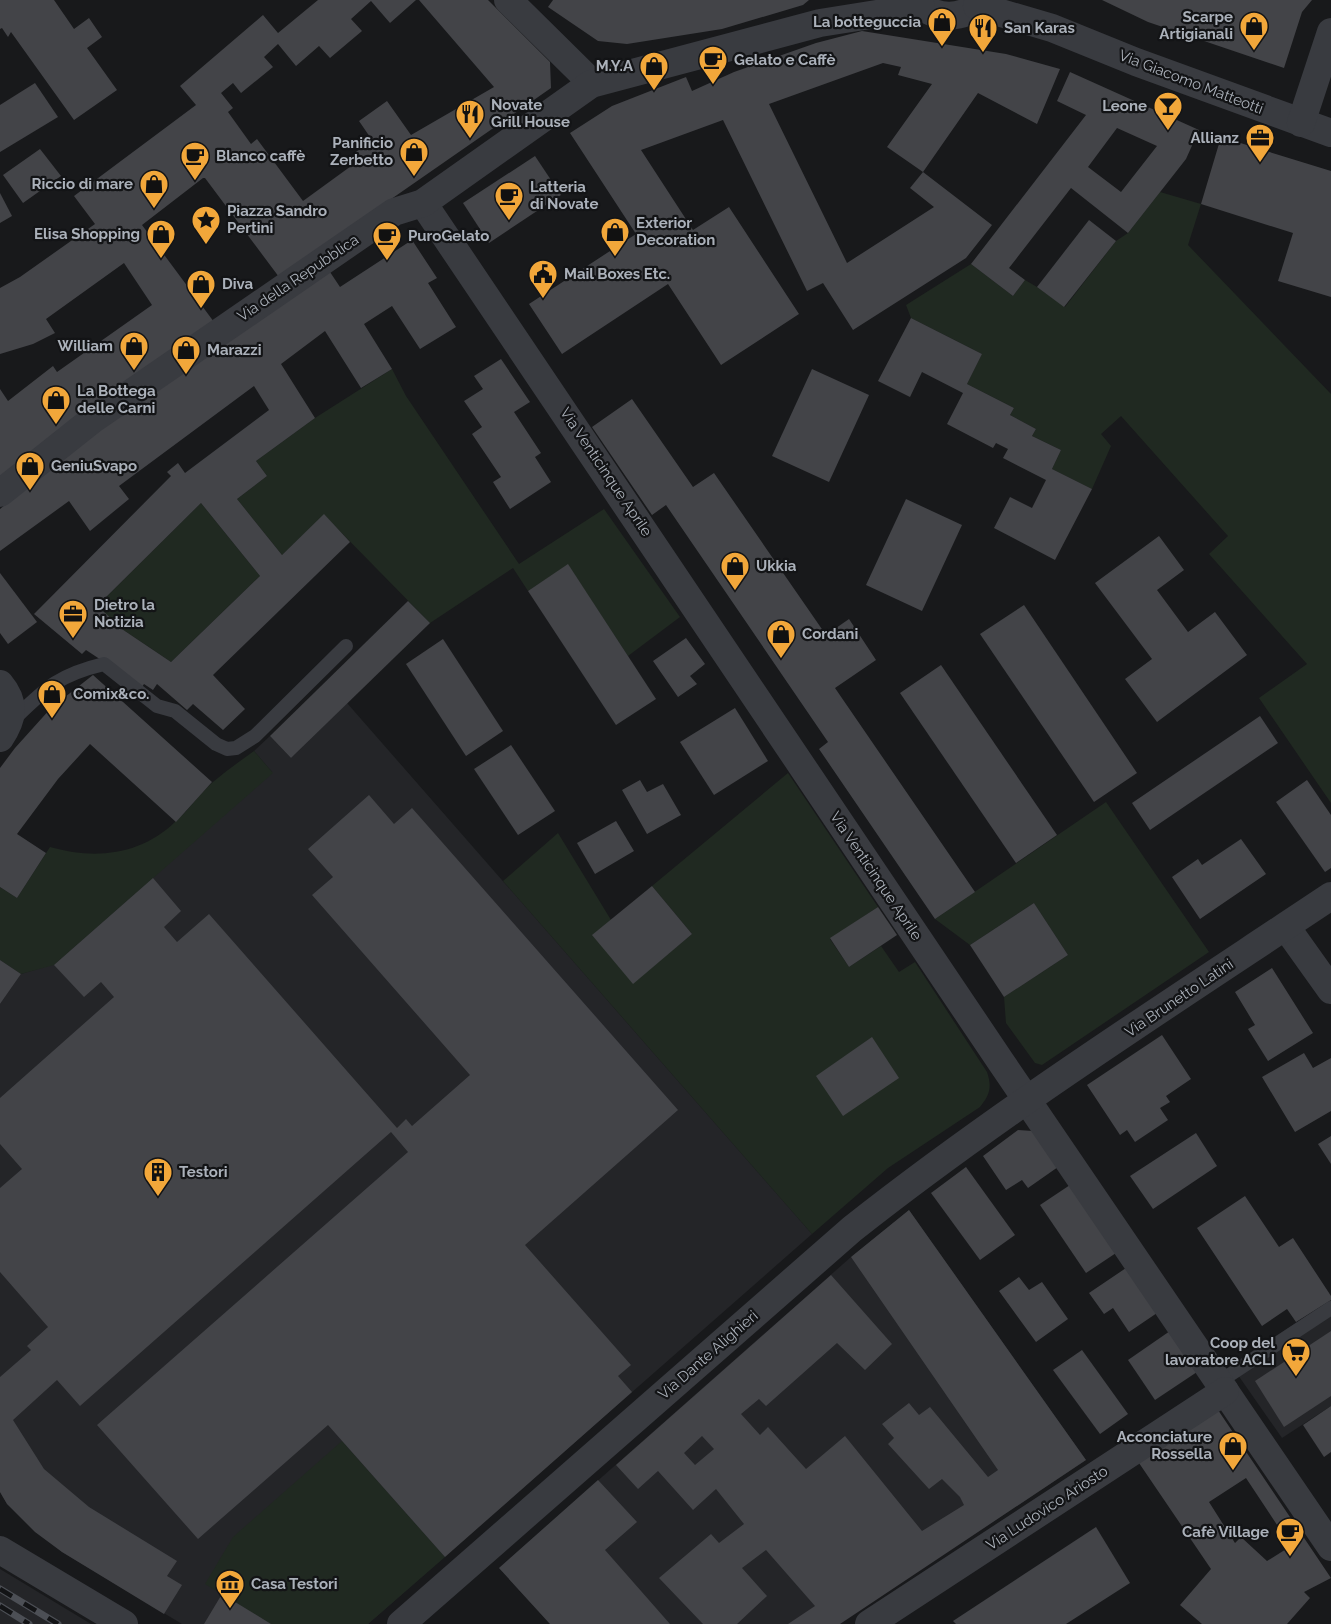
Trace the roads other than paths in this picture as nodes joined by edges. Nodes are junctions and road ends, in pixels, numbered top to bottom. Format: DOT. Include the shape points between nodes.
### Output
graph roads {
  1 [pos="508,0"];
  2 [pos="1015,0"];
  3 [pos="919,3"];
  4 [pos="979,3"];
  5 [pos="1052,28"];
  6 [pos="1331,32"];
  7 [pos="591,84"];
  8 [pos="1301,123"];
  9 [pos="1331,133"];
  10 [pos="423,202"];
  11 [pos="0,493"];
  12 [pos="346,646"];
  13 [pos="0,684"];
  14 [pos="5,731"];
  15 [pos="1331,896"];
  16 [pos="1286,927"];
  17 [pos="1331,990"];
  18 [pos="1028,1100"];
  19 [pos="1331,1308"];
  20 [pos="1222,1386"];
  21 [pos="1331,1547"];
  22 [pos="0,1550"];
  23 [pos="124,1624"];
  24 [pos="401,1624"];
  25 [pos="869,1624"];
  1 -- 7 [label="street"];
  2 -- 5 [label="street, Via Giacomo Matteotti"];
  3 -- 4 [label="street" via="930,12 949,16 959,15"];
  3 -- 7 [label="street, Via della Repubblica" via="820,23"];
  4 -- 5 [label="street, Via Giacomo Matteotti"];
  5 -- 8 [label="street, Via Giacomo Matteotti"];
  6 -- 8 [label="street"];
  7 -- 10 [label="street, Via della Repubblica"];
  8 -- 9 [label="street, Via Giacomo Matteotti"];
  10 -- 11 [label="street, Via della Repubblica" via="394,212 224,328 92,420"];
  10 -- 18 [label="street, Via Venticinque Aprile"];
  12 -- 14 [label="lane" via="258,740 236,748 216,744 175,711 157,706 104,664 62,678 42,692"];
  13 -- 14 [label="street" via="12,705"];
  15 -- 16 [label="street, Via Brunetto Latini"];
  16 -- 17 [label="street"];
  16 -- 18 [label="street, Via Brunetto Latini"];
  18 -- 20 [label="street, Via Venticinque Aprile"];
  18 -- 24 [label="street, Via Dante Alighieri" via="852,1229"];
  19 -- 20 [label="lane"];
  20 -- 21 [label="street, Via Venticinque Aprile"];
  20 -- 25 [label="street, Via Ludovico Ariosto"];
  22 -- 23 [label="street"];
}
